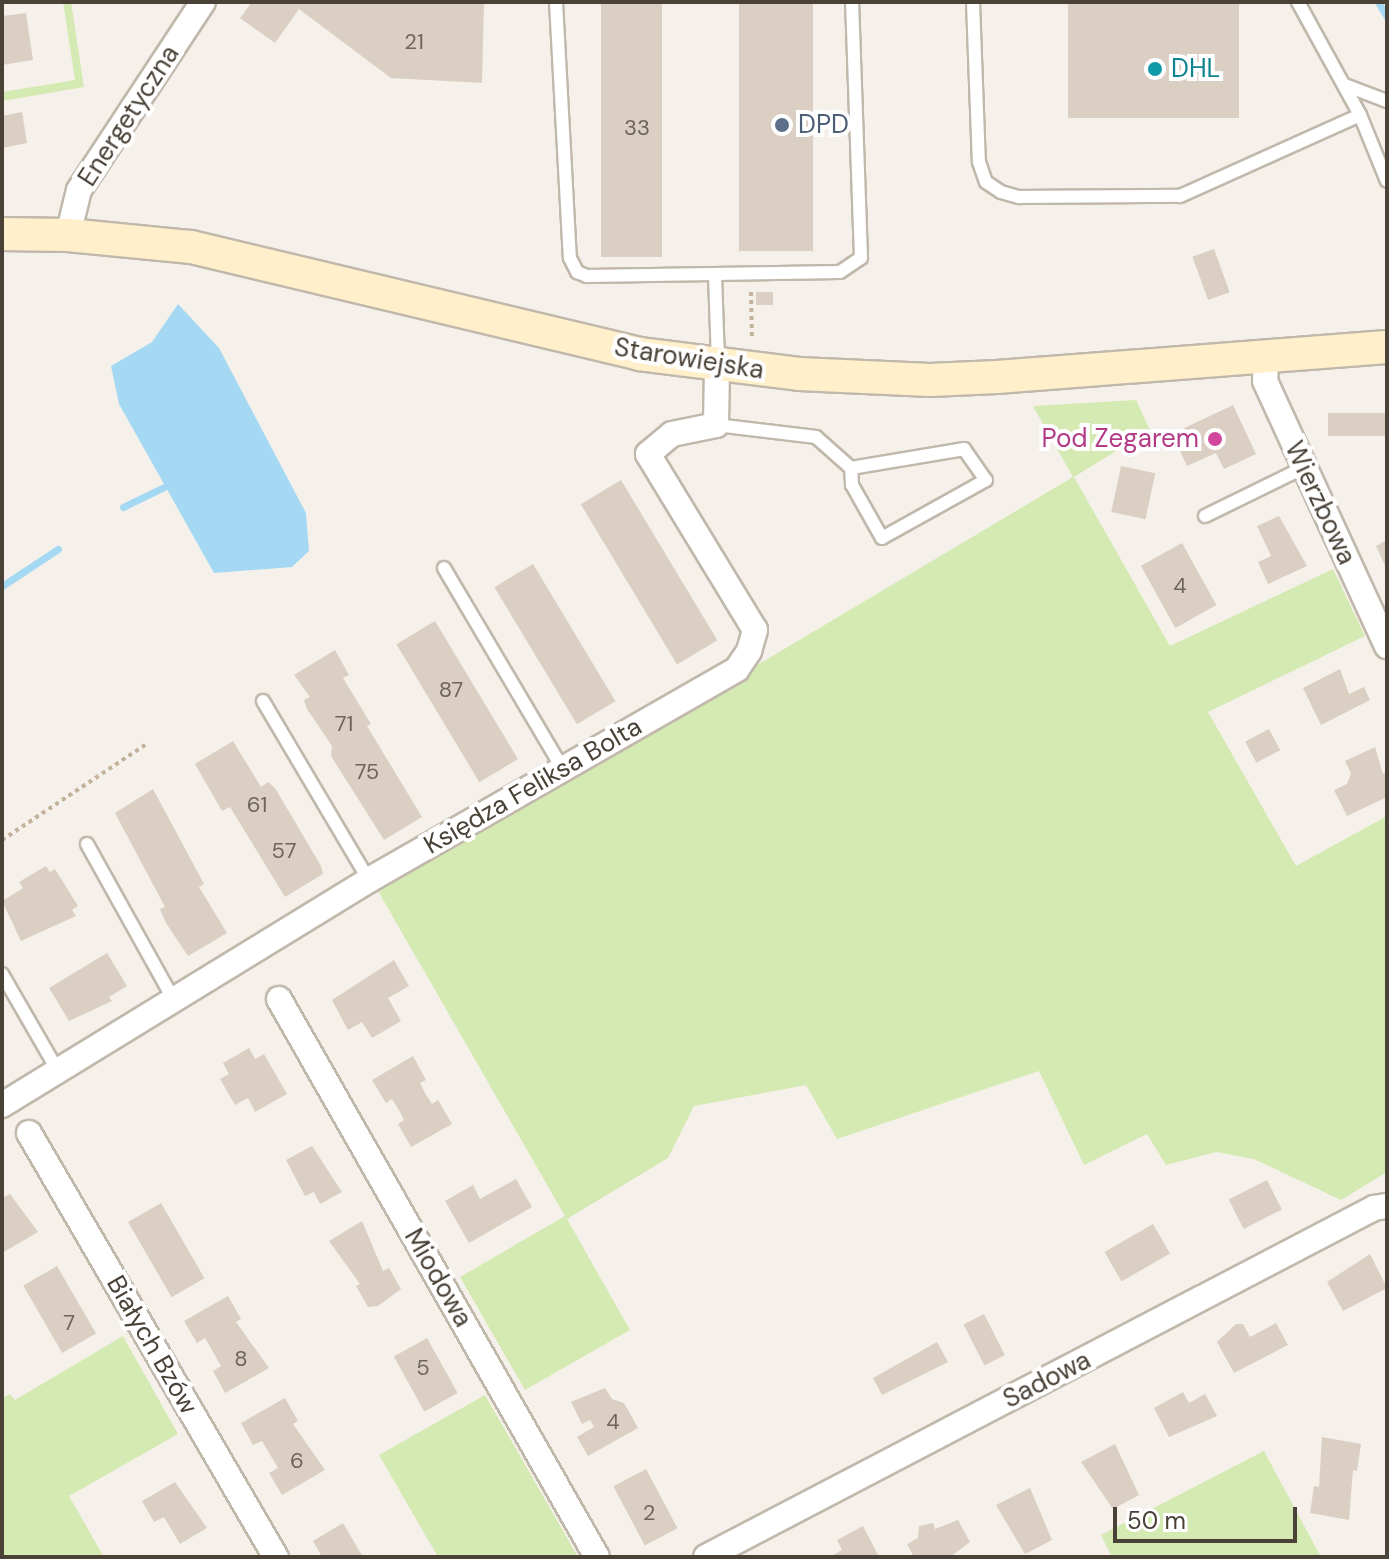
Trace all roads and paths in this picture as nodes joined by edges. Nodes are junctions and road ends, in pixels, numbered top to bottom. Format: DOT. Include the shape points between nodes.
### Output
graph roads {
  1 [pos="203,2"];
  2 [pos="556,2"];
  3 [pos="852,2"];
  4 [pos="973,2"];
  5 [pos="1298,2"];
  6 [pos="1345,85"];
  7 [pos="1387,101"];
  8 [pos="1360,115"];
  9 [pos="1387,181"];
  10 [pos="2,234"];
  11 [pos="68,235"];
  12 [pos="751,274"];
  13 [pos="715,275"];
  14 [pos="1387,347"];
  15 [pos="753,348"];
  16 [pos="1266,357"];
  17 [pos="717,366"];
  18 [pos="716,425"];
  19 [pos="851,468"];
  20 [pos="1303,468"];
  21 [pos="1205,516"];
  22 [pos="444,568"];
  23 [pos="1387,646"];
  24 [pos="263,701"];
  25 [pos="145,745"];
  26 [pos="563,769"];
  27 [pos="2,840"];
  28 [pos="87,844"];
  29 [pos="369,880"];
  30 [pos="2,974"];
  31 [pos="279,999"];
  32 [pos="174,1000"];
  33 [pos="58,1071"];
  34 [pos="2,1105"];
  35 [pos="29,1133"];
  36 [pos="1387,1206"];
  37 [pos="276,1557"];
  38 [pos="597,1557"];
  39 [pos="706,1557"];
  1 -- 11 [label="street, Energetyczna" via="79,190"];
  2 -- 13 [label="lane" via="570,258 577,272"];
  3 -- 12 [label="lane" via="861,258 840,272"];
  4 -- 8 [label="lane" via="979,162 986,182 1001,192 1019,197 1180,196"];
  5 -- 6 [label="lane"];
  6 -- 7 [label="lane"];
  6 -- 8 [label="lane"];
  8 -- 9 [label="lane"];
  10 -- 11 [label="street, Starowiejska"];
  11 -- 17 [label="street, Starowiejska" via="231,255 567,338"];
  12 -- 13 [label="lane"];
  12 -- 15 [label="path"];
  13 -- 17 [label="lane"];
  14 -- 16 [label="street, Starowiejska"];
  16 -- 17 [label="street, Starowiejska" via="930,380"];
  16 -- 20 [label="street, Wierzbowa" via="1265,381"];
  17 -- 18 [label="street"];
  18 -- 19 [label="lane" via="816,437"];
  18 -- 26 [label="street, Księdza Feliksa Bolta" via="672,434 648,454 755,630 749,651 737,669"];
  19 -- 19 [label="lane" via="852,485 882,538 986,480 964,449"];
  20 -- 21 [label="lane"];
  20 -- 23 [label="street, Wierzbowa"];
  22 -- 26 [label="lane"];
  24 -- 29 [label="lane"];
  25 -- 27 [label="path"];
  26 -- 29 [label="street, Księdza Feliksa Bolta"];
  28 -- 32 [label="lane"];
  29 -- 32 [label="street, Księdza Feliksa Bolta"];
  30 -- 33 [label="lane"];
  31 -- 38 [label="street, Miodowa"];
  32 -- 33 [label="street, Księdza Feliksa Bolta"];
  33 -- 34 [label="street, Księdza Feliksa Bolta"];
  35 -- 37 [label="street, Białych Bzów"];
  36 -- 39 [label="street, Sadowa" via="1374,1208"];
}
